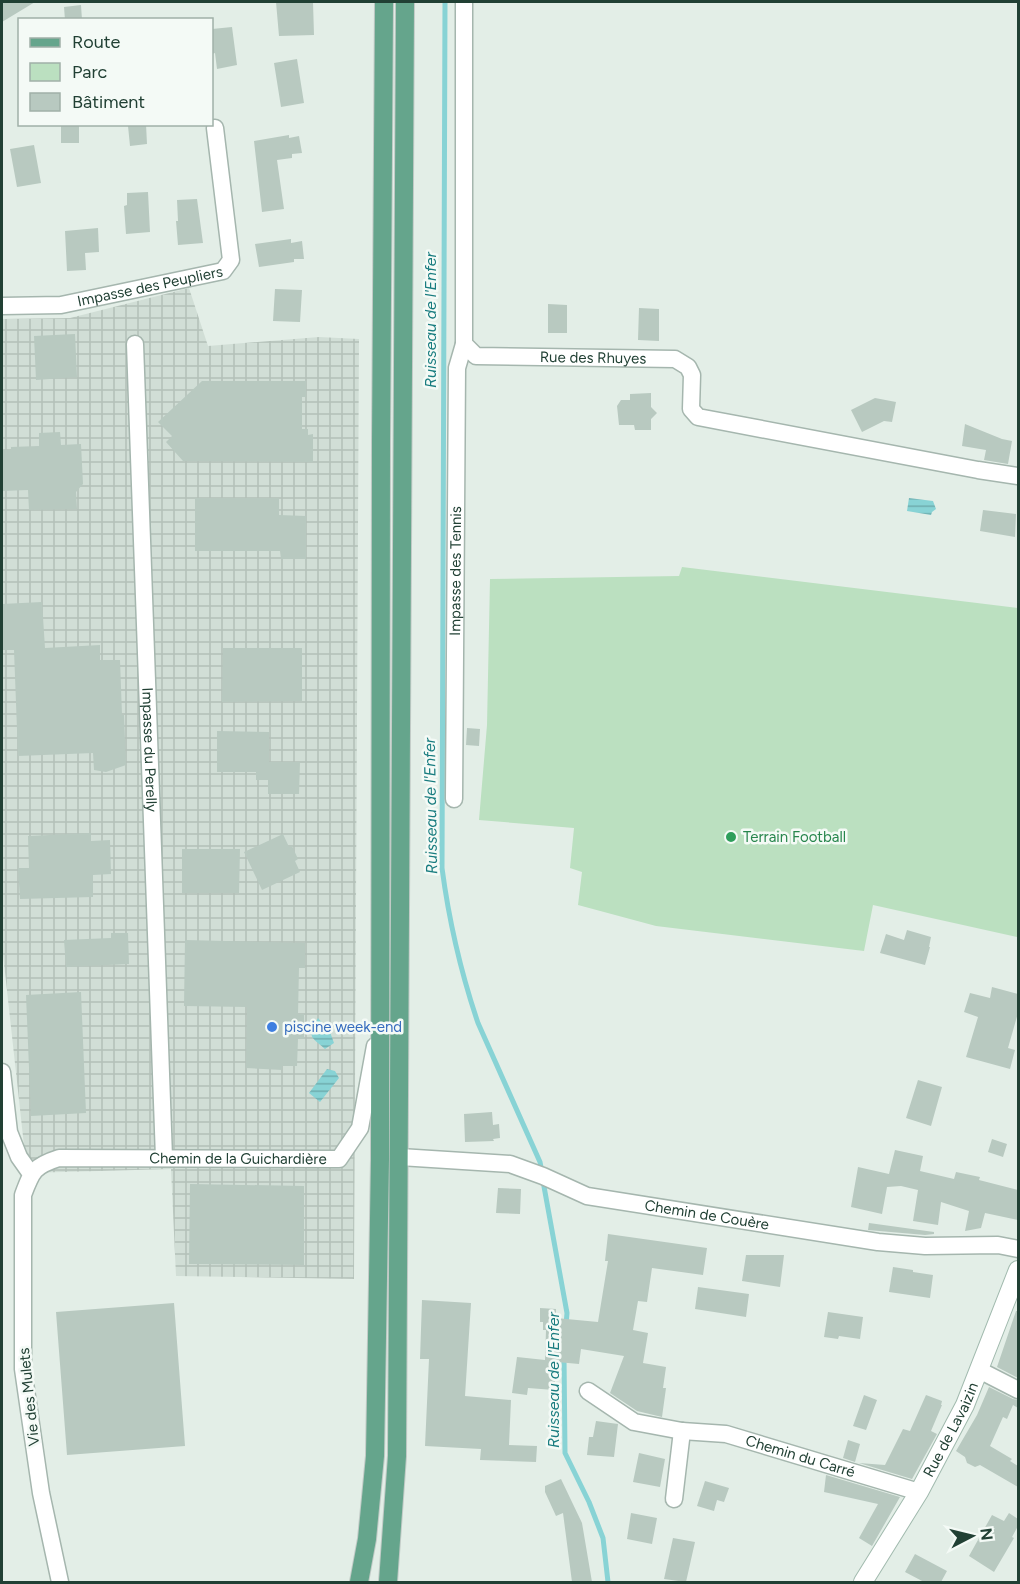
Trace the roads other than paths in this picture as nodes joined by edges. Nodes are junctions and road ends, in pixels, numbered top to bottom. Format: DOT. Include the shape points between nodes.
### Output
graph roads {
  1 [pos="384,2"];
  2 [pos="405,2"];
  3 [pos="464,2"];
  4 [pos="215,128"];
  5 [pos="2,306"];
  6 [pos="135,344"];
  7 [pos="464,344"];
  8 [pos="1018,476"];
  9 [pos="454,799"];
  10 [pos="380,1018"];
  11 [pos="2,1072"];
  12 [pos="400,1157"];
  13 [pos="164,1158"];
  14 [pos="31,1174"];
  15 [pos="1018,1249"];
  16 [pos="1018,1270"];
  17 [pos="979,1370"];
  18 [pos="1018,1390"];
  19 [pos="588,1391"];
  20 [pos="682,1431"];
  21 [pos="919,1492"];
  22 [pos="674,1499"];
  23 [pos="60,1582"];
  24 [pos="359,1582"];
  25 [pos="388,1582"];
  26 [pos="863,1582"];
  1 -- 10 [label="main road"];
  2 -- 12 [label="main road"];
  3 -- 7 [label="street"];
  4 -- 5 [label="street, Impasse des Peupliers" via="231,260 223,271 61,304"];
  6 -- 13 [label="street, Impasse du Perelly"];
  7 -- 8 [label="street, Rue des Rhuyes" via="476,356 675,359 688,367 692,375 691,409 698,417"];
  7 -- 9 [label="street, Impasse des Tennis" via="457,368"];
  10 -- 13 [label="street, Chemin de la Guichardière" via="360,1128 339,1159"];
  10 -- 24 [label="main road" via="375,1456"];
  11 -- 14 [label="street" via="9,1132"];
  12 -- 15 [label="street, Chemin de Couère" via="510,1164 587,1197 878,1242"];
  12 -- 25 [label="main road" via="398,1456"];
  13 -- 14 [label="street, Chemin de la Guichardière" via="59,1158 42,1163"];
  14 -- 23 [label="street, Vie des Mulets" via="23,1195 23,1369 41,1494"];
  16 -- 17 [label="main road, Rue de Lavaizin"];
  17 -- 18 [label="street"];
  17 -- 21 [label="main road, Rue de Lavaizin"];
  19 -- 20 [label="street, Chemin du Carré" via="634,1422"];
  20 -- 21 [label="street, Chemin du Carré" via="726,1434"];
  20 -- 22 [label="street"];
  21 -- 26 [label="main road, Rue de Lavaizin"];
}
